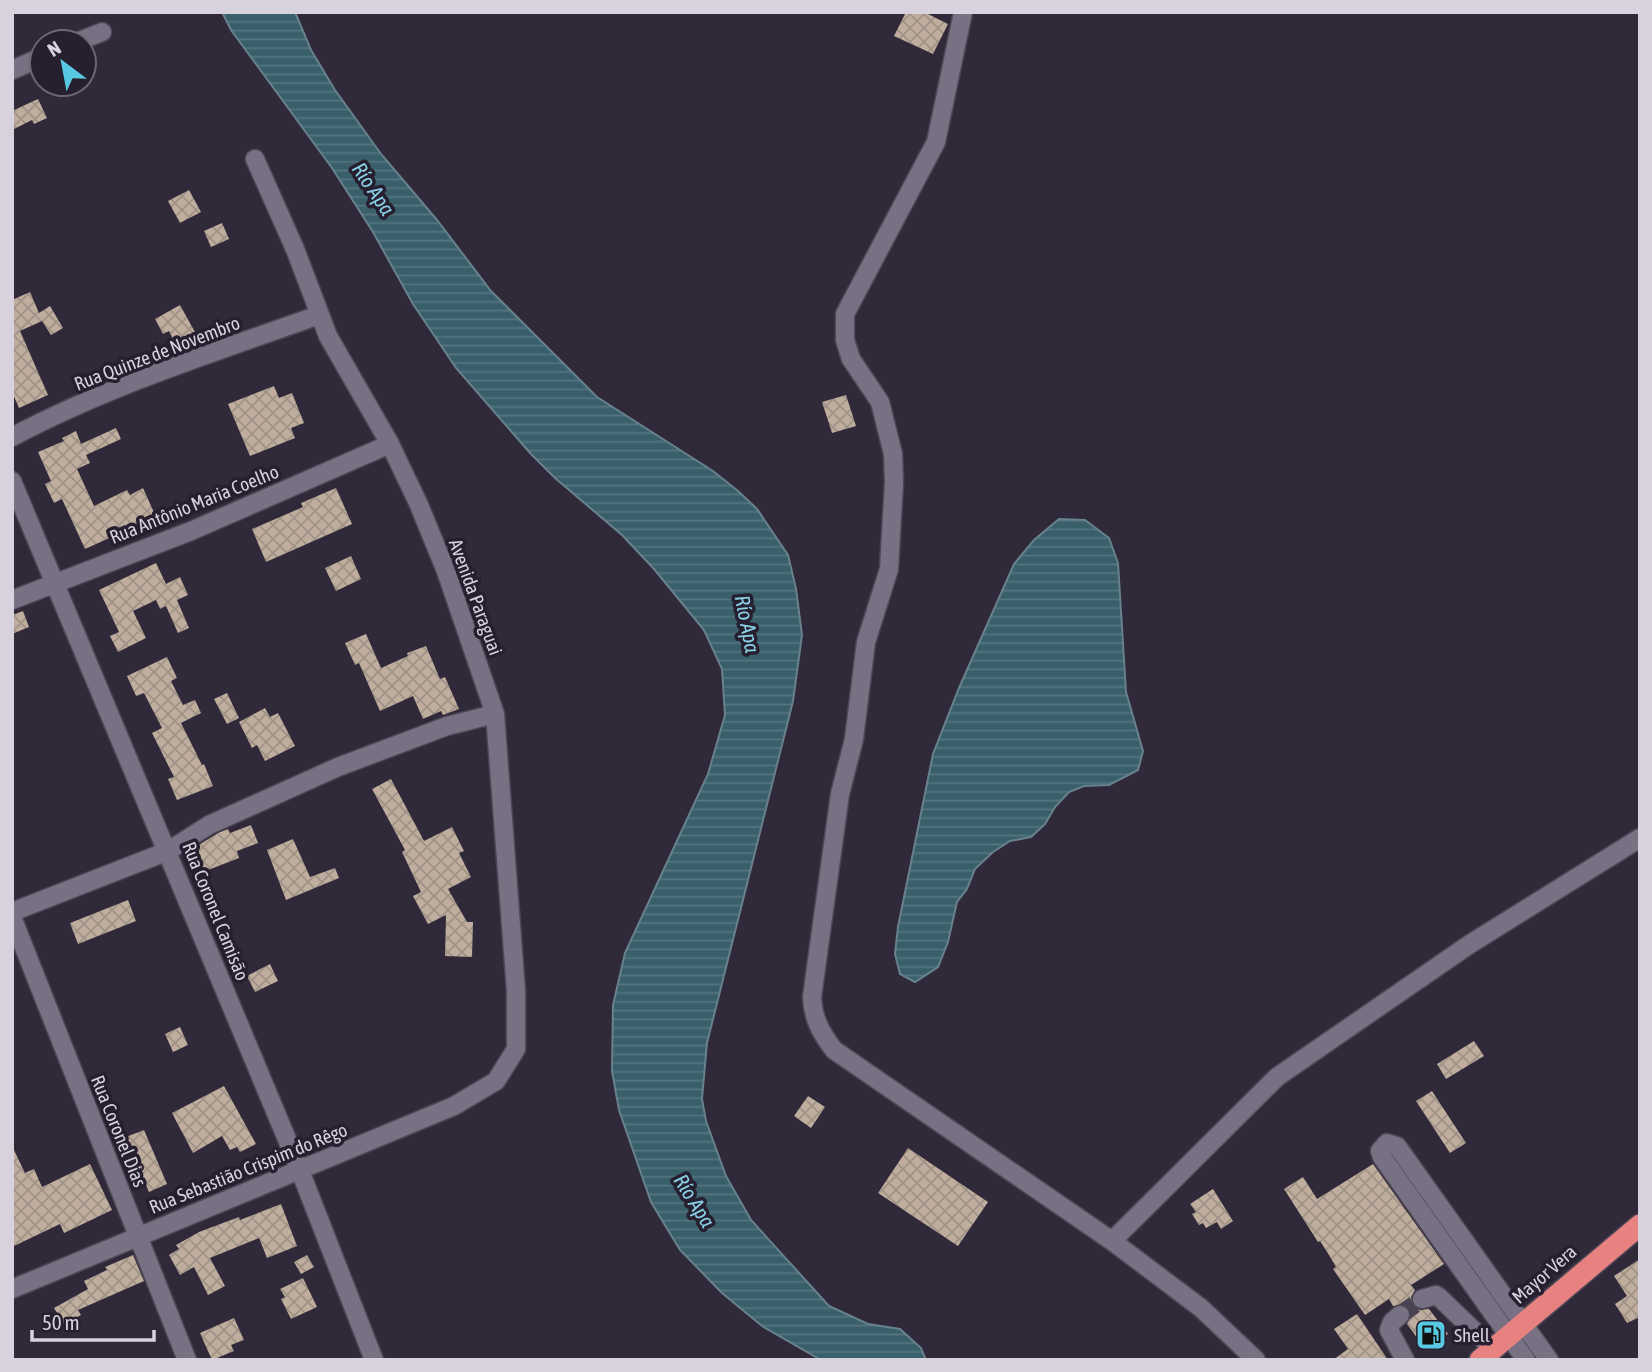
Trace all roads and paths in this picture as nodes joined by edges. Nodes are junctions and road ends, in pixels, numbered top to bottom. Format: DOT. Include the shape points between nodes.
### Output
graph roads {
  1 [pos="963,12"];
  2 [pos="102,32"];
  3 [pos="98,34"];
  4 [pos="256,159"];
  5 [pos="319,315"];
  6 [pos="12,437"];
  7 [pos="390,444"];
  8 [pos="12,481"];
  9 [pos="56,582"];
  10 [pos="12,600"];
  11 [pos="495,714"];
  12 [pos="1640,838"];
  13 [pos="168,851"];
  14 [pos="12,914"];
  15 [pos="496,1082"];
  16 [pos="299,1168"];
  17 [pos="1640,1225"];
  18 [pos="138,1236"];
  19 [pos="1112,1241"];
  20 [pos="12,1289"];
  21 [pos="1422,1299"];
  22 [pos="1400,1315"];
  23 [pos="1516,1329"];
  24 [pos="1486,1354"];
  25 [pos="187,1360"];
  26 [pos="374,1360"];
  27 [pos="1256,1360"];
  28 [pos="1405,1360"];
  29 [pos="1526,1360"];
  30 [pos="1549,1360"];
  1 -- 19 [label="street" via="936,142 845,314 851,359 880,402 893,454 894,482 889,569 866,642 812,1007 818,1028 834,1049"];
  2 -- 3 [label="street"];
  4 -- 5 [label="street, Avenida Paraguai"];
  5 -- 6 [label="street, Rua Quinze de Novembro" via="146,377"];
  5 -- 7 [label="street, Avenida Paraguai"];
  7 -- 9 [label="street, Rua Antônio Maria Coelho" via="191,531"];
  7 -- 11 [label="street, Avenida Paraguai" via="446,571"];
  8 -- 9 [label="street, Rua Coronel Camisão"];
  9 -- 10 [label="street, Rua Antônio Maria Coelho"];
  9 -- 13 [label="street, Rua Coronel Camisão"];
  11 -- 13 [label="street" via="447,726 338,767 209,825"];
  11 -- 15 [label="street, Avenida Paraguai" via="517,1024 516,1049"];
  12 -- 19 [label="street" via="1470,944 1277,1077"];
  13 -- 14 [label="street"];
  13 -- 16 [label="street, Rua Coronel Camisão"];
  14 -- 18 [label="street, Rua Coronel Dias"];
  15 -- 16 [label="street, Rua Sebastião Crispim do Rêgo" via="412,1125"];
  16 -- 18 [label="street, Rua Sebastião Crispim do Rêgo"];
  16 -- 26 [label="street, Rua Coronel Camisão"];
  17 -- 23 [label="highway, Mayor Vera"];
  18 -- 20 [label="street, Rua Sebastião Crispim do Rêgo"];
  18 -- 25 [label="street, Rua Coronel Dias"];
  19 -- 27 [label="street" via="1201,1308"];
  21 -- 24 [label="street" via="1439,1297"];
  22 -- 28 [label="street" via="1389,1330"];
  23 -- 23 [label="street" via="1397,1146 1382,1146 1381,1157"];
  23 -- 24 [label="highway, Mayor Vera"];
  23 -- 29 [label="street"];
  23 -- 30 [label="street"];
}
